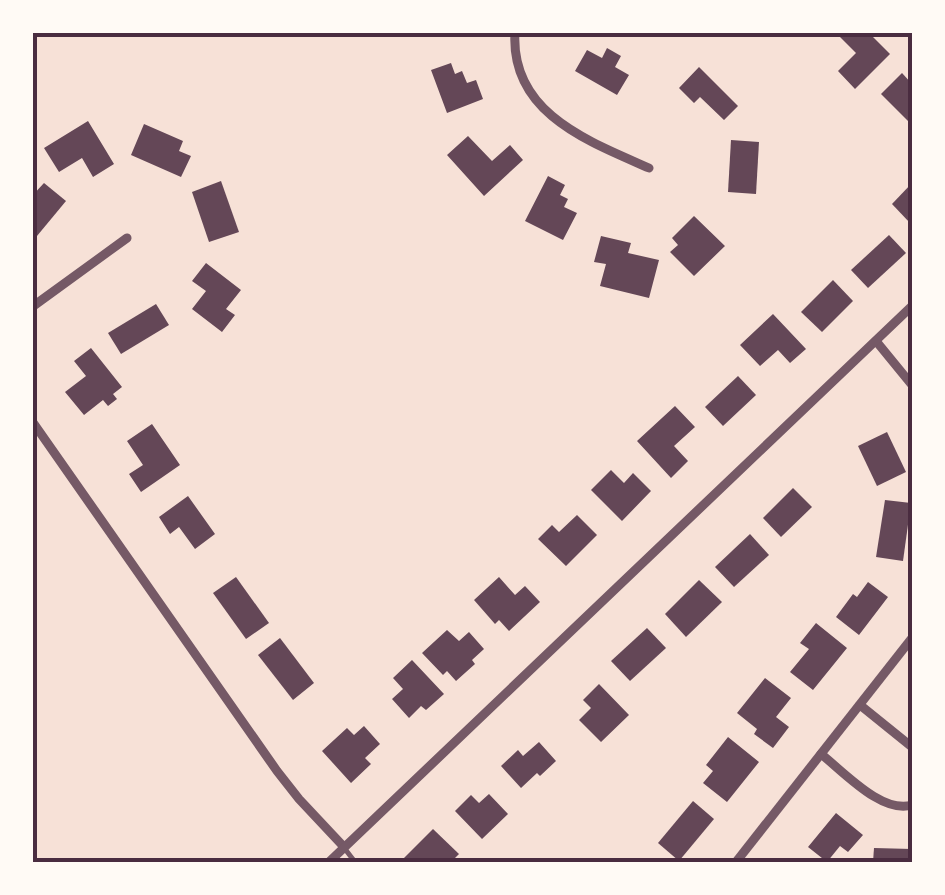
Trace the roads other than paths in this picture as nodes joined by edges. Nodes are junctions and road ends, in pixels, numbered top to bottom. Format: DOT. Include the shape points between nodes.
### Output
graph roads {
  1 [pos="515,32"];
  2 [pos="649,168"];
  3 [pos="127,238"];
  4 [pos="912,306"];
  5 [pos="32,307"];
  6 [pos="876,342"];
  7 [pos="912,385"];
  8 [pos="32,421"];
  9 [pos="912,638"];
  10 [pos="860,705"];
  11 [pos="912,748"];
  12 [pos="821,754"];
  13 [pos="912,805"];
  14 [pos="344,847"];
  15 [pos="329,862"];
  16 [pos="355,862"];
  17 [pos="736,862"];
  1 -- 2 [label="street" via="520,70 538,105 557,122"];
  3 -- 5 [label="street"];
  4 -- 6 [label="street"];
  6 -- 7 [label="street"];
  6 -- 14 [label="street"];
  8 -- 14 [label="street" via="298,800"];
  9 -- 10 [label="street"];
  10 -- 11 [label="street"];
  10 -- 12 [label="street"];
  12 -- 13 [label="street" via="880,800"];
  12 -- 17 [label="street"];
  14 -- 15 [label="street"];
  14 -- 16 [label="lane"];
}
